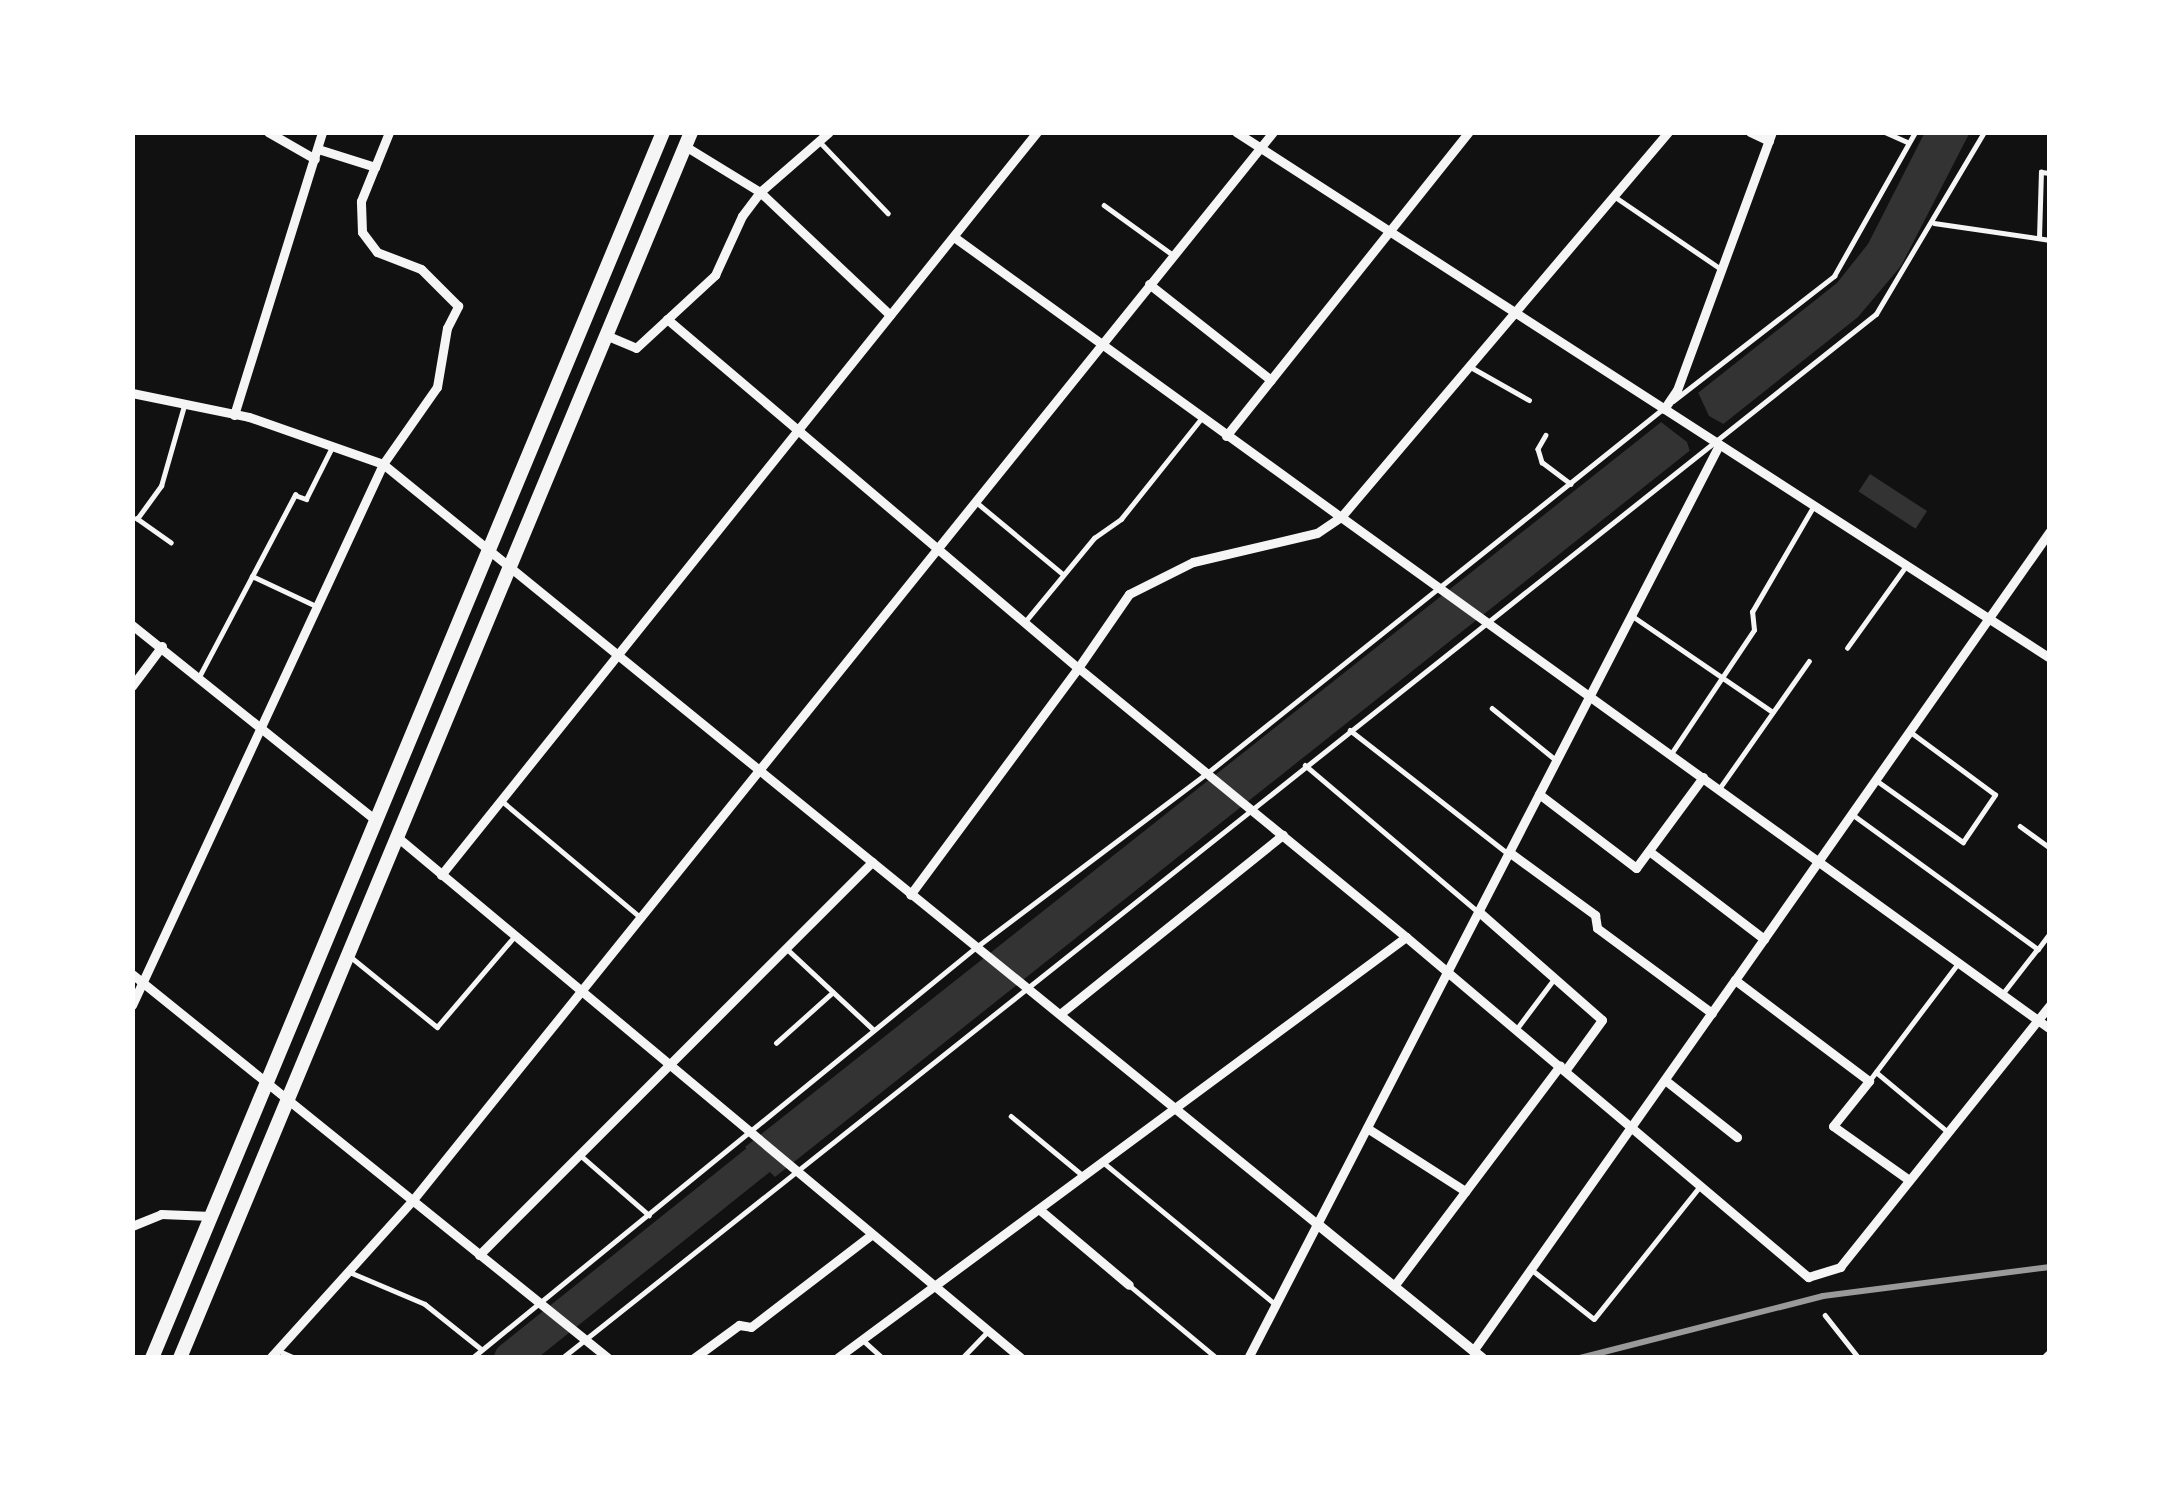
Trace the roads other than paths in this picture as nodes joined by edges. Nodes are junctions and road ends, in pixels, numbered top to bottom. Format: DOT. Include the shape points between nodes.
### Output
graph roads {
  1 [pos="268,132"];
  2 [pos="322,132"];
  3 [pos="389,132"];
  4 [pos="663,132"];
  5 [pos="830,132"];
  6 [pos="1037,132"];
  7 [pos="1236,132"];
  8 [pos="1273,132"];
  9 [pos="1469,132"];
  10 [pos="1669,132"];
  11 [pos="1750,132"];
  12 [pos="1885,132"];
  13 [pos="1916,132"];
  14 [pos="1984,132"];
  15 [pos="1771,136"];
  16 [pos="688,139"];
  17 [pos="817,139"];
  18 [pos="1909,143"];
  19 [pos="1260,148"];
  20 [pos="317,154"];
  21 [pos="375,166"];
  22 [pos="2050,173"];
  23 [pos="760,192"];
  24 [pos="1614,196"];
  25 [pos="1104,205"];
  26 [pos="887,213"];
  27 [pos="1934,223"];
  28 [pos="1389,230"];
  29 [pos="954,237"];
  30 [pos="2038,238"];
  31 [pos="2050,240"];
  32 [pos="1173,255"];
  33 [pos="1721,269"];
  34 [pos="1149,284"];
  35 [pos="1514,312"];
  36 [pos="890,315"];
  37 [pos="667,319"];
  38 [pos="608,336"];
  39 [pos="1102,344"];
  40 [pos="1469,366"];
  41 [pos="1271,380"];
  42 [pos="132,393"];
  43 [pos="1529,400"];
  44 [pos="184,406"];
  45 [pos="1666,410"];
  46 [pos="234,415"];
  47 [pos="1202,418"];
  48 [pos="797,433"];
  49 [pos="1546,435"];
  50 [pos="1226,436"];
  51 [pos="1715,442"];
  52 [pos="333,444"];
  53 [pos="383,464"];
  54 [pos="1571,484"];
  55 [pos="975,502"];
  56 [pos="1813,507"];
  57 [pos="1341,518"];
  58 [pos="2050,531"];
  59 [pos="171,543"];
  60 [pos="936,550"];
  61 [pos="489,551"];
  62 [pos="1906,566"];
  63 [pos="508,568"];
  64 [pos="1064,575"];
  65 [pos="252,576"];
  66 [pos="1441,589"];
  67 [pos="316,606"];
  68 [pos="1629,614"];
  69 [pos="1988,618"];
  70 [pos="1024,623"];
  71 [pos="1489,623"];
  72 [pos="132,625"];
  73 [pos="162,646"];
  74 [pos="1847,648"];
  75 [pos="617,657"];
  76 [pos="2050,658"];
  77 [pos="1809,661"];
  78 [pos="1078,668"];
  79 [pos="200,675"];
  80 [pos="1724,675"];
  81 [pos="132,686"];
  82 [pos="1586,694"];
  83 [pos="1492,708"];
  84 [pos="1773,712"];
  85 [pos="263,726"];
  86 [pos="1350,730"];
  87 [pos="1910,732"];
  88 [pos="1671,754"];
  89 [pos="1556,760"];
  90 [pos="1305,765"];
  91 [pos="758,771"];
  92 [pos="1206,774"];
  93 [pos="1703,777"];
  94 [pos="1876,780"];
  95 [pos="1719,789"];
  96 [pos="1538,794"];
  97 [pos="502,801"];
  98 [pos="1250,808"];
  99 [pos="1852,814"];
  100 [pos="377,821"];
  101 [pos="2020,826"];
  102 [pos="1283,835"];
  103 [pos="396,836"];
  104 [pos="2050,848"];
  105 [pos="1649,850"];
  106 [pos="1509,852"];
  107 [pos="1819,861"];
  108 [pos="872,862"];
  109 [pos="442,875"];
  110 [pos="910,895"];
  111 [pos="1478,911"];
  112 [pos="639,916"];
  113 [pos="2050,933"];
  114 [pos="515,937"];
  115 [pos="1406,937"];
  116 [pos="1764,939"];
  117 [pos="786,948"];
  118 [pos="975,948"];
  119 [pos="2038,949"];
  120 [pos="347,954"];
  121 [pos="1959,962"];
  122 [pos="1447,971"];
  123 [pos="132,974"];
  124 [pos="1554,980"];
  125 [pos="1735,980"];
  126 [pos="142,982"];
  127 [pos="579,990"];
  128 [pos="1031,990"];
  129 [pos="832,992"];
  130 [pos="2003,994"];
  131 [pos="132,1005"];
  132 [pos="2050,1005"];
  133 [pos="1712,1013"];
  134 [pos="1060,1014"];
  135 [pos="2038,1020"];
  136 [pos="1516,1029"];
  137 [pos="2050,1029"];
  138 [pos="875,1031"];
  139 [pos="776,1043"];
  140 [pos="668,1064"];
  141 [pos="1562,1068"];
  142 [pos="1872,1076"];
  143 [pos="1665,1080"];
  144 [pos="267,1083"];
  145 [pos="286,1098"];
  146 [pos="1176,1110"];
  147 [pos="1012,1116"];
  148 [pos="1367,1128"];
  149 [pos="1631,1129"];
  150 [pos="1948,1132"];
  151 [pos="753,1135"];
  152 [pos="1738,1137"];
  153 [pos="579,1154"];
  154 [pos="1104,1163"];
  155 [pos="796,1172"];
  156 [pos="1085,1178"];
  157 [pos="1909,1180"];
  158 [pos="1700,1186"];
  159 [pos="1465,1191"];
  160 [pos="412,1201"];
  161 [pos="1040,1210"];
  162 [pos="650,1215"];
  163 [pos="211,1216"];
  164 [pos="1316,1223"];
  165 [pos="132,1226"];
  166 [pos="871,1234"];
  167 [pos="478,1255"];
  168 [pos="1531,1269"];
  169 [pos="352,1273"];
  170 [pos="1808,1277"];
  171 [pos="1129,1285"];
  172 [pos="932,1286"];
  173 [pos="1394,1286"];
  174 [pos="1812,1292"];
  175 [pos="541,1304"];
  176 [pos="1275,1304"];
  177 [pos="1826,1315"];
  178 [pos="988,1330"];
  179 [pos="584,1338"];
  180 [pos="862,1340"];
  181 [pos="482,1350"];
  182 [pos="274,1354"];
  183 [pos="1478,1354"];
  184 [pos="152,1358"];
  185 [pos="180,1358"];
  186 [pos="296,1358"];
  187 [pos="472,1358"];
  188 [pos="562,1358"];
  189 [pos="608,1358"];
  190 [pos="694,1358"];
  191 [pos="837,1358"];
  192 [pos="883,1358"];
  193 [pos="962,1358"];
  194 [pos="1021,1358"];
  195 [pos="1217,1358"];
  196 [pos="1248,1358"];
  197 [pos="1859,1358"];
  1 -- 20 [label="street"];
  2 -- 20 [label="street"];
  3 -- 21 [label="street"];
  4 -- 61 [label="main road"];
  5 -- 17 [label="street"];
  6 -- 29 [label="street"];
  7 -- 19 [label="street"];
  8 -- 19 [label="street"];
  9 -- 28 [label="street"];
  10 -- 24 [label="street"];
  11 -- 15 [label="street"];
  12 -- 18 [label="lane"];
  13 -- 18 [label="lane"];
  14 -- 27 [label="lane"];
  15 -- 33 [label="street"];
  16 -- 23 [label="street"];
  16 -- 38 [label="main road"];
  17 -- 23 [label="street"];
  17 -- 26 [label="lane"];
  18 -- 45 [label="lane" via="1834,276"];
  19 -- 28 [label="street"];
  19 -- 32 [label="street"];
  20 -- 21 [label="street"];
  20 -- 46 [label="street"];
  21 -- 53 [label="street" via="361,202 362,232 377,252 422,269 458,305 437,387"];
  22 -- 30 [label="lane" via="2041,172"];
  23 -- 36 [label="street"];
  23 -- 37 [label="street" via="716,275"];
  24 -- 33 [label="lane"];
  24 -- 35 [label="street"];
  25 -- 32 [label="lane"];
  27 -- 30 [label="lane"];
  27 -- 51 [label="lane" via="1876,314"];
  28 -- 35 [label="street"];
  28 -- 41 [label="street"];
  29 -- 36 [label="street"];
  29 -- 39 [label="street"];
  30 -- 31 [label="lane"];
  32 -- 34 [label="street"];
  33 -- 45 [label="street"];
  34 -- 39 [label="street"];
  34 -- 41 [label="street"];
  35 -- 40 [label="street"];
  35 -- 45 [label="street"];
  36 -- 48 [label="street"];
  37 -- 38 [label="street" via="636,348"];
  37 -- 48 [label="street"];
  38 -- 63 [label="main road"];
  39 -- 47 [label="street"];
  39 -- 55 [label="street"];
  40 -- 43 [label="lane"];
  40 -- 57 [label="street"];
  41 -- 50 [label="street"];
  42 -- 44 [label="street"];
  44 -- 46 [label="street"];
  44 -- 59 [label="lane" via="161,486 137,519"];
  45 -- 51 [label="street"];
  45 -- 54 [label="lane"];
  46 -- 52 [label="street"];
  47 -- 50 [label="street"];
  47 -- 64 [label="lane"];
  48 -- 60 [label="street"];
  48 -- 75 [label="street"];
  49 -- 54 [label="lane" via="1542,462"];
  50 -- 57 [label="street"];
  51 -- 56 [label="street"];
  51 -- 68 [label="street"];
  51 -- 71 [label="lane"];
  52 -- 53 [label="street"];
  52 -- 65 [label="lane" via="306,500 296,495"];
  53 -- 61 [label="street"];
  53 -- 67 [label="street"];
  54 -- 66 [label="lane"];
  55 -- 60 [label="street"];
  55 -- 64 [label="lane"];
  56 -- 62 [label="street"];
  56 -- 80 [label="lane"];
  57 -- 66 [label="street"];
  57 -- 78 [label="street" via="1317,532 1193,562 1129,594"];
  58 -- 69 [label="street"];
  60 -- 70 [label="street"];
  60 -- 91 [label="street"];
  61 -- 63 [label="street"];
  61 -- 100 [label="main road"];
  62 -- 69 [label="street"];
  62 -- 74 [label="lane"];
  63 -- 75 [label="street"];
  63 -- 103 [label="main road"];
  64 -- 70 [label="lane"];
  65 -- 67 [label="lane"];
  65 -- 79 [label="lane"];
  66 -- 71 [label="street"];
  66 -- 92 [label="lane"];
  67 -- 85 [label="street"];
  68 -- 80 [label="lane"];
  68 -- 82 [label="street"];
  69 -- 76 [label="street"];
  69 -- 87 [label="street"];
  70 -- 78 [label="street"];
  71 -- 82 [label="street"];
  71 -- 86 [label="lane"];
  72 -- 73 [label="street"];
  73 -- 79 [label="street"];
  73 -- 81 [label="street"];
  75 -- 91 [label="street"];
  75 -- 97 [label="street"];
  77 -- 84 [label="lane"];
  78 -- 92 [label="street"];
  78 -- 110 [label="street"];
  79 -- 85 [label="street"];
  80 -- 84 [label="lane"];
  80 -- 88 [label="lane"];
  82 -- 88 [label="street"];
  82 -- 89 [label="street"];
  83 -- 89 [label="lane"];
  84 -- 95 [label="lane"];
  85 -- 100 [label="street"];
  85 -- 126 [label="street"];
  86 -- 90 [label="lane"];
  86 -- 106 [label="lane"];
  87 -- 94 [label="street"];
  87 -- 94 [label="lane" via="1995,795 1964,842"];
  88 -- 93 [label="street"];
  89 -- 96 [label="street"];
  90 -- 98 [label="lane"];
  90 -- 111 [label="lane"];
  91 -- 108 [label="street"];
  91 -- 112 [label="street"];
  92 -- 98 [label="street"];
  92 -- 118 [label="lane"];
  93 -- 95 [label="street"];
  93 -- 105 [label="street"];
  94 -- 99 [label="street"];
  95 -- 107 [label="street"];
  96 -- 105 [label="street" via="1636,868"];
  96 -- 106 [label="street"];
  97 -- 109 [label="street"];
  97 -- 112 [label="lane"];
  98 -- 102 [label="street"];
  98 -- 128 [label="lane"];
  99 -- 107 [label="street"];
  99 -- 119 [label="lane"];
  100 -- 144 [label="main road"];
  101 -- 104 [label="lane"];
  102 -- 115 [label="street"];
  102 -- 134 [label="street"];
  103 -- 109 [label="street"];
  103 -- 120 [label="main road"];
  105 -- 116 [label="street"];
  106 -- 111 [label="street"];
  106 -- 133 [label="street"];
  107 -- 116 [label="street"];
  107 -- 121 [label="street"];
  108 -- 110 [label="street"];
  108 -- 117 [label="street"];
  109 -- 114 [label="street"];
  110 -- 118 [label="street"];
  111 -- 122 [label="street"];
  111 -- 124 [label="street"];
  112 -- 127 [label="street"];
  113 -- 119 [label="lane"];
  114 -- 120 [label="lane" via="437,1027"];
  114 -- 127 [label="street"];
  115 -- 122 [label="street"];
  115 -- 146 [label="street"];
  116 -- 125 [label="street"];
  117 -- 129 [label="lane"];
  117 -- 140 [label="street"];
  118 -- 128 [label="street"];
  118 -- 138 [label="lane"];
  119 -- 130 [label="lane"];
  120 -- 145 [label="main road"];
  121 -- 130 [label="street"];
  121 -- 142 [label="lane"];
  122 -- 136 [label="street"];
  122 -- 148 [label="street"];
  123 -- 126 [label="street"];
  124 -- 136 [label="lane"];
  124 -- 141 [label="street" via="1601,1020"];
  125 -- 133 [label="street"];
  125 -- 142 [label="street"];
  126 -- 131 [label="street"];
  126 -- 144 [label="street"];
  127 -- 140 [label="street"];
  127 -- 160 [label="street"];
  128 -- 134 [label="street"];
  128 -- 155 [label="lane"];
  129 -- 138 [label="lane"];
  129 -- 139 [label="lane"];
  130 -- 135 [label="street"];
  132 -- 135 [label="street"];
  133 -- 143 [label="street"];
  134 -- 146 [label="street"];
  135 -- 137 [label="street"];
  135 -- 150 [label="street"];
  136 -- 141 [label="street"];
  138 -- 151 [label="lane"];
  140 -- 151 [label="street"];
  140 -- 153 [label="street"];
  141 -- 149 [label="street"];
  141 -- 159 [label="street"];
  142 -- 150 [label="lane"];
  142 -- 157 [label="street" via="1833,1126"];
  143 -- 149 [label="street"];
  143 -- 152 [label="street"];
  144 -- 145 [label="street"];
  144 -- 163 [label="main road"];
  145 -- 160 [label="street"];
  145 -- 185 [label="main road"];
  146 -- 154 [label="street"];
  146 -- 164 [label="street"];
  147 -- 156 [label="lane"];
  148 -- 159 [label="street"];
  148 -- 164 [label="street"];
  149 -- 158 [label="street"];
  149 -- 168 [label="street"];
  150 -- 157 [label="street"];
  151 -- 155 [label="street"];
  151 -- 162 [label="lane"];
  153 -- 162 [label="lane"];
  153 -- 167 [label="street"];
  154 -- 156 [label="street"];
  154 -- 176 [label="lane"];
  155 -- 166 [label="street"];
  155 -- 179 [label="lane"];
  156 -- 161 [label="street"];
  157 -- 170 [label="street" via="1840,1267"];
  158 -- 168 [label="lane" via="1594,1319"];
  158 -- 170 [label="street"];
  159 -- 173 [label="street"];
  160 -- 167 [label="street"];
  160 -- 169 [label="street"];
  161 -- 171 [label="street"];
  161 -- 172 [label="street"];
  162 -- 175 [label="lane"];
  163 -- 165 [label="street" via="160,1214"];
  163 -- 184 [label="main road"];
  164 -- 173 [label="street"];
  164 -- 176 [label="street"];
  166 -- 172 [label="street"];
  166 -- 190 [label="street" via="751,1328 739,1325"];
  167 -- 175 [label="street"];
  168 -- 183 [label="street"];
  169 -- 181 [label="lane" via="425,1304"];
  169 -- 182 [label="street"];
  170 -- 174 [label="lane"];
  171 -- 195 [label="lane"];
  172 -- 178 [label="street"];
  172 -- 180 [label="street"];
  173 -- 183 [label="street"];
  175 -- 179 [label="street"];
  175 -- 181 [label="lane"];
  176 -- 196 [label="street"];
  177 -- 197 [label="lane"];
  178 -- 193 [label="lane"];
  178 -- 194 [label="street"];
  179 -- 188 [label="lane"];
  179 -- 189 [label="street"];
  180 -- 191 [label="street"];
  180 -- 192 [label="lane"];
  181 -- 187 [label="lane"];
  182 -- 186 [label="lane"];
}
